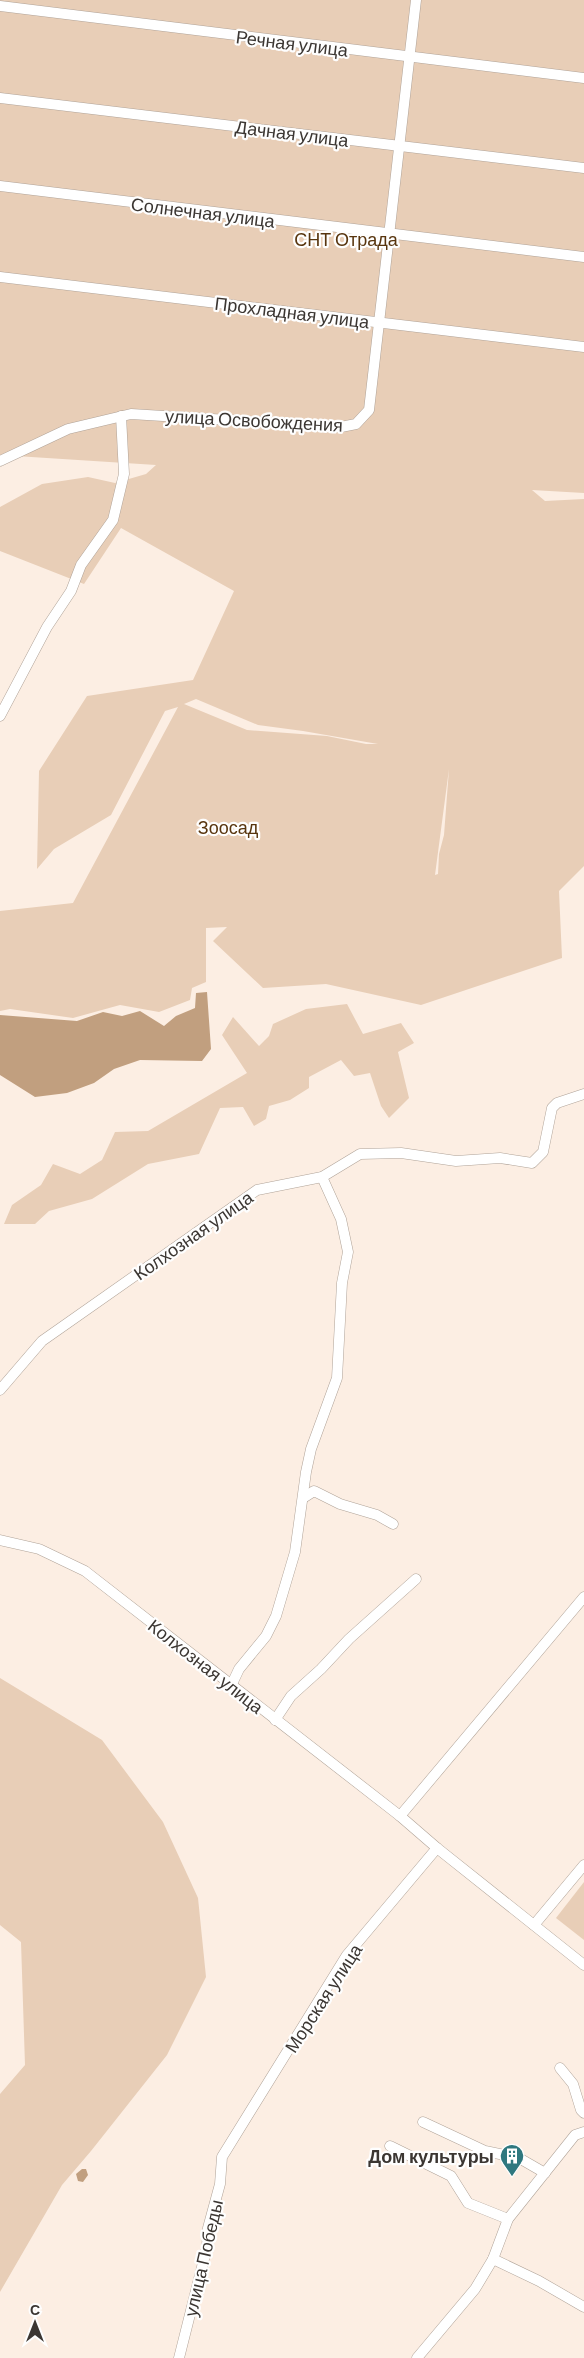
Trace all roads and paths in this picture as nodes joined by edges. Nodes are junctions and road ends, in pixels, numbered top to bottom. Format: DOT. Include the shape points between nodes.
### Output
graph roads {
  1 [pos="416,0"];
  2 [pos="0,6"];
  3 [pos="410,57"];
  4 [pos="584,78"];
  5 [pos="0,98"];
  6 [pos="399,146"];
  7 [pos="584,168"];
  8 [pos="0,186"];
  9 [pos="389,234"];
  10 [pos="584,257"];
  11 [pos="0,277"];
  12 [pos="379,322"];
  13 [pos="584,347"];
  14 [pos="121,416"];
  15 [pos="0,461"];
  16 [pos="0,716"];
  17 [pos="584,1094"];
  18 [pos="322,1177"];
  19 [pos="0,1390"];
  20 [pos="303,1498"];
  21 [pos="393,1524"];
  22 [pos="0,1540"];
  23 [pos="416,1579"];
  24 [pos="584,1597"];
  25 [pos="231,1686"];
  26 [pos="275,1720"];
  27 [pos="400,1816"];
  28 [pos="437,1848"];
  29 [pos="584,1865"];
  30 [pos="534,1925"];
  31 [pos="584,1965"];
  32 [pos="560,2068"];
  33 [pos="584,2113"];
  34 [pos="423,2122"];
  35 [pos="584,2132"];
  36 [pos="390,2146"];
  37 [pos="222,2157"];
  38 [pos="545,2173"];
  39 [pos="508,2219"];
  40 [pos="493,2259"];
  41 [pos="584,2307"];
  42 [pos="180,2358"];
  43 [pos="417,2358"];
  1 -- 3 [label="street, улица Освобождения"];
  2 -- 3 [label="street, Речная улица"];
  3 -- 4 [label="street, Речная улица"];
  3 -- 6 [label="street, улица Освобождения"];
  5 -- 6 [label="street, Дачная улица"];
  6 -- 7 [label="street, Дачная улица"];
  6 -- 9 [label="street, улица Освобождения"];
  8 -- 9 [label="street, Солнечная улица"];
  9 -- 10 [label="street, Солнечная улица"];
  9 -- 12 [label="street, улица Освобождения"];
  11 -- 12 [label="street, Прохладная улица"];
  12 -- 13 [label="street, Прохладная улица"];
  12 -- 14 [label="street, улица Освобождения" via="369,410 356,424 341,427"];
  14 -- 15 [label="street, улица Освобождения" via="68,429"];
  14 -- 16 [label="street" via="124,474 113,520 81,564 71,591 47,627"];
  17 -- 18 [label="street, Колхозная улица" via="556,1103 552,1108 544,1152 532,1163 500,1158 456,1161 402,1153 360,1154"];
  18 -- 19 [label="street, Колхозная улица" via="257,1190 42,1341"];
  18 -- 20 [label="street" via="341,1219 348,1252 342,1284 337,1378 311,1449"];
  20 -- 21 [label="street" via="314,1491"];
  20 -- 25 [label="street" via="295,1552 276,1616"];
  22 -- 25 [label="street, Колхозная улица" via="39,1549 85,1571"];
  23 -- 26 [label="street" via="291,1696"];
  24 -- 27 [label="street"];
  25 -- 26 [label="street, Колхозная улица"];
  26 -- 27 [label="street, Колхозная улица"];
  27 -- 28 [label="street, Колхозная улица"];
  28 -- 30 [label="street, Колхозная улица"];
  28 -- 37 [label="street, Морская улица" via="347,1955"];
  29 -- 30 [label="street"];
  30 -- 31 [label="street, Колхозная улица"];
  32 -- 33 [label="street" via="573,2084"];
  34 -- 38 [label="street" via="484,2151 518,2158"];
  35 -- 38 [label="street" via="575,2135"];
  36 -- 39 [label="street" via="451,2176 468,2203"];
  37 -- 42 [label="street, улица Победы" via="207,2247"];
  38 -- 39 [label="street"];
  39 -- 40 [label="street"];
  40 -- 41 [label="street"];
  40 -- 43 [label="street" via="475,2289"];
}
